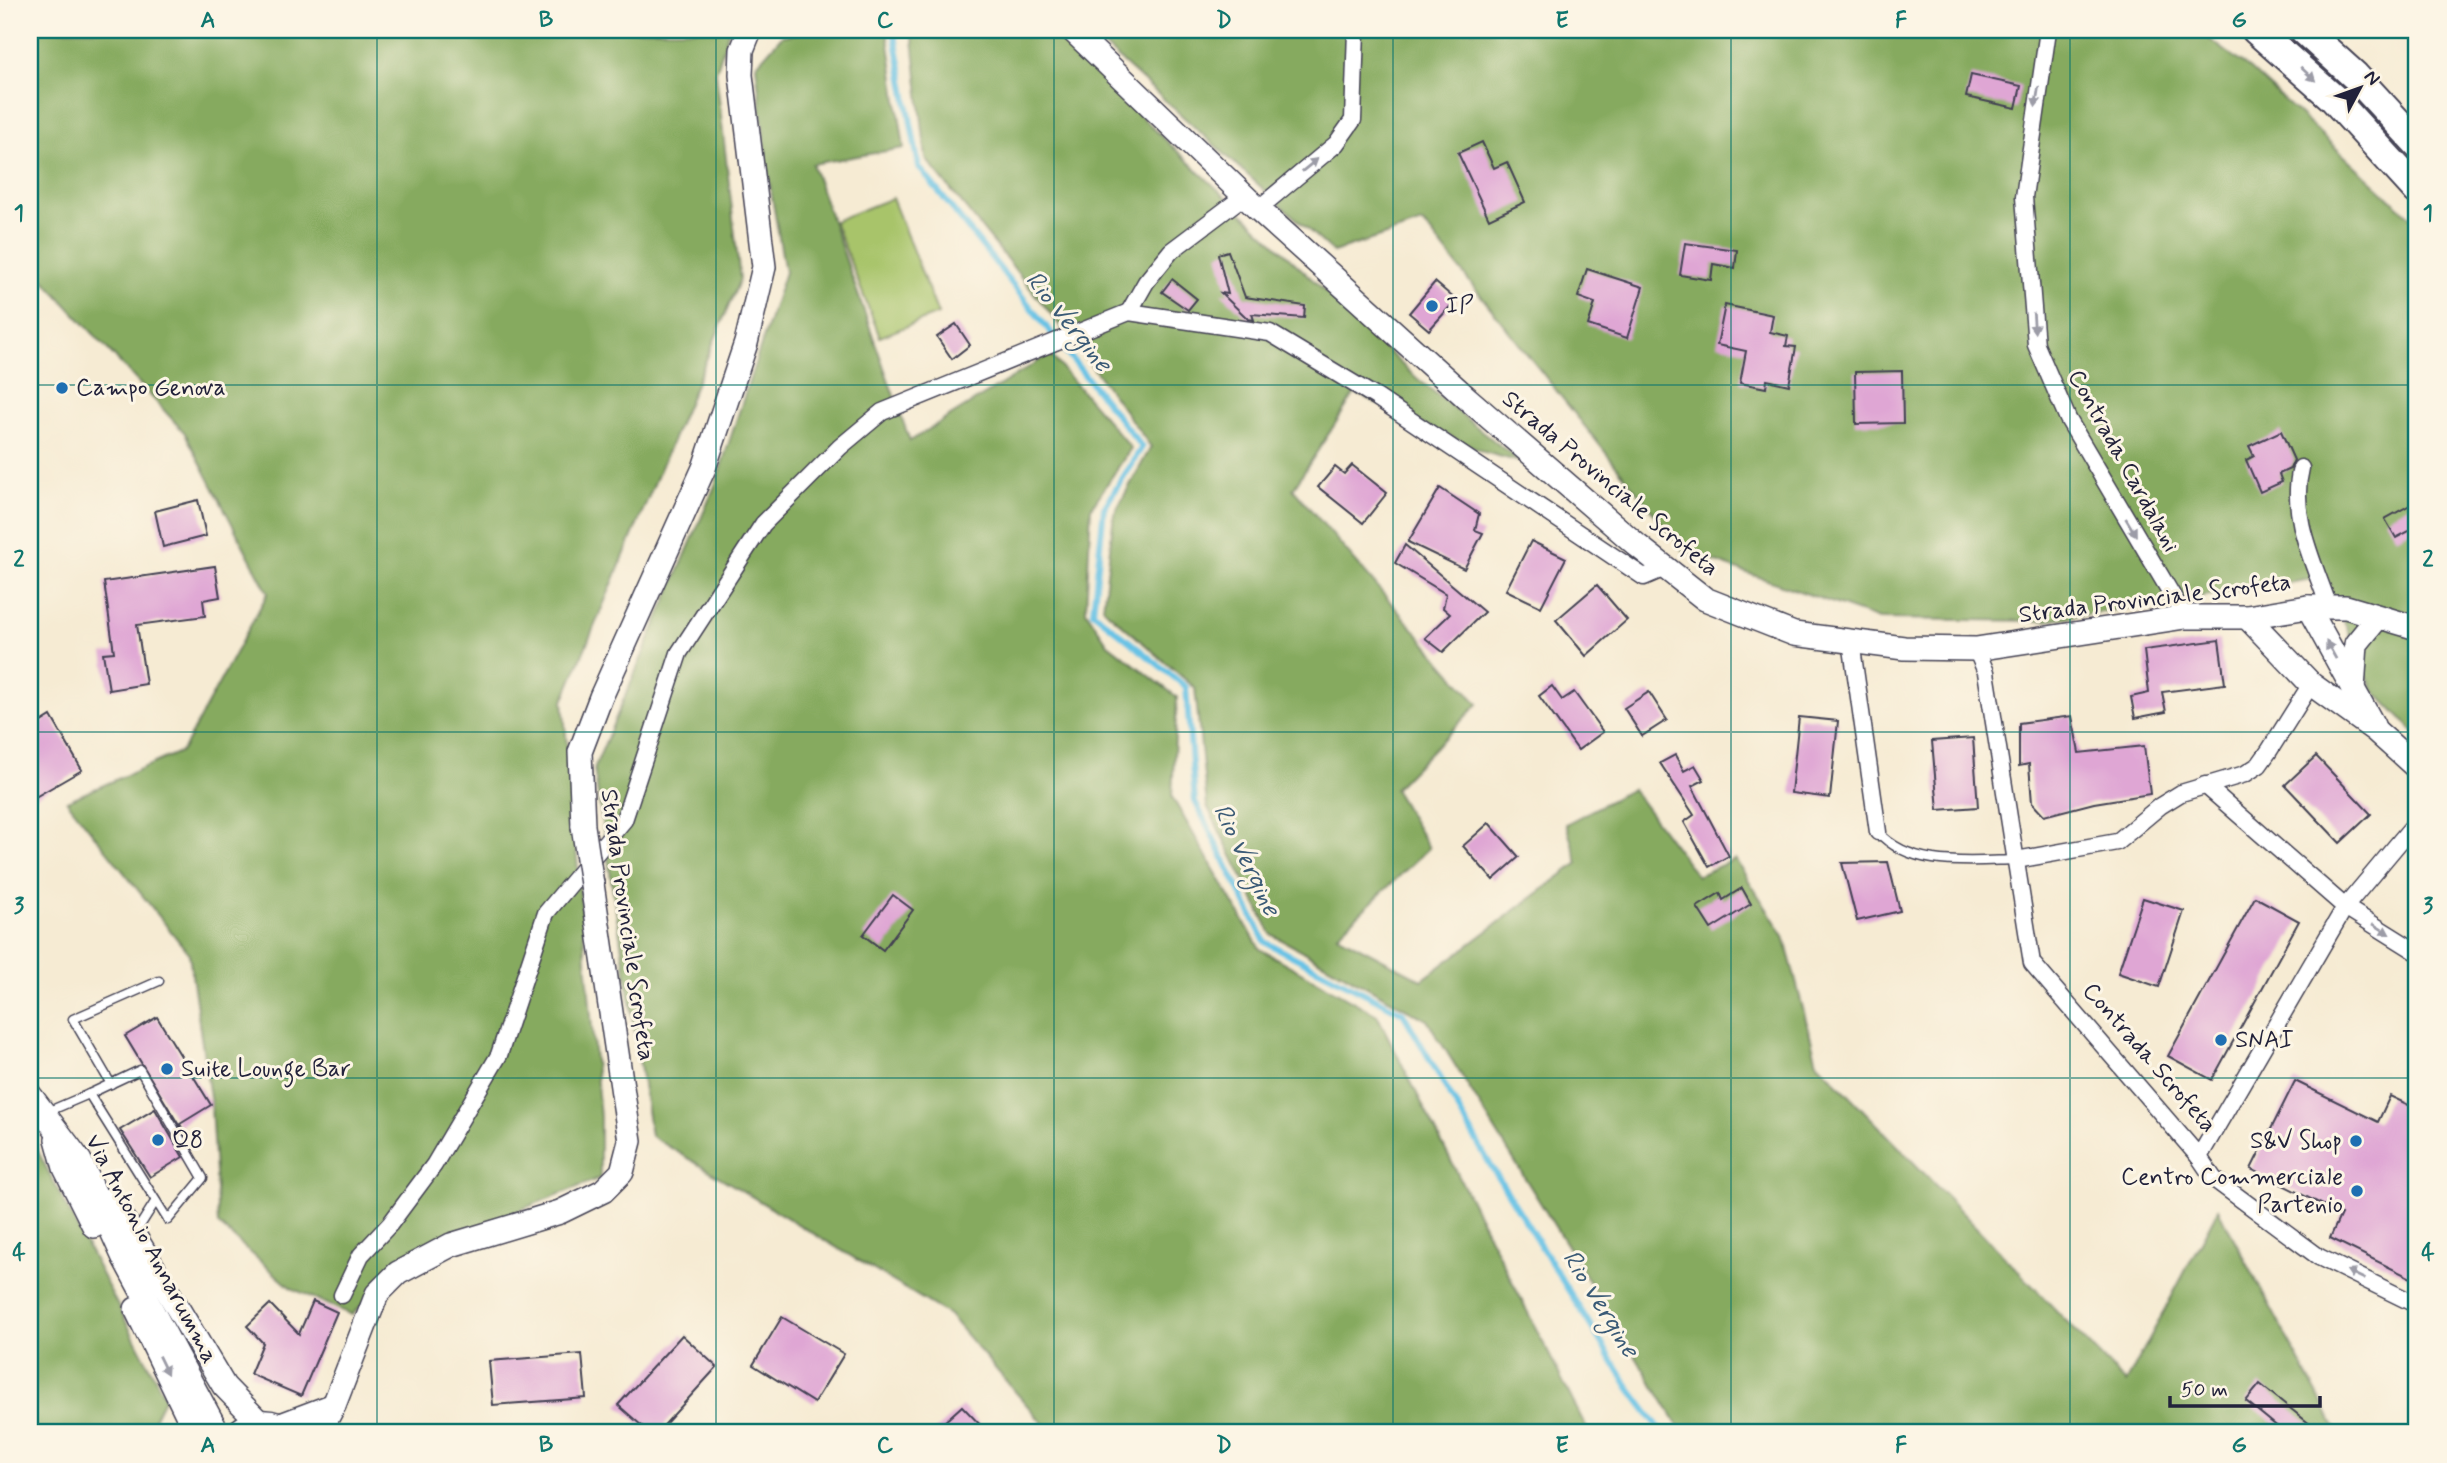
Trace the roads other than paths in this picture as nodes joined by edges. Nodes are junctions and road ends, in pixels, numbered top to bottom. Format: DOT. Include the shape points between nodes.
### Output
graph roads {
  1 [pos="750,30"];
  2 [pos="1072,30"];
  3 [pos="1356,30"];
  4 [pos="2048,30"];
  5 [pos="2256,30"];
  6 [pos="2304,30"];
  7 [pos="2417,143"];
  8 [pos="2417,190"];
  9 [pos="1251,203"];
  10 [pos="1129,312"];
  11 [pos="2301,468"];
  12 [pos="1665,568"];
  13 [pos="2318,607"];
  14 [pos="2185,617"];
  15 [pos="2248,617"];
  16 [pos="2378,617"];
  17 [pos="2417,628"];
  18 [pos="1851,641"];
  19 [pos="1976,649"];
  20 [pos="2311,684"];
  21 [pos="2353,688"];
  22 [pos="2376,731"];
  23 [pos="2417,768"];
  24 [pos="2205,785"];
  25 [pos="2417,821"];
  26 [pos="1878,832"];
  27 [pos="2016,860"];
  28 [pos="2345,907"];
  29 [pos="2417,952"];
  30 [pos="159,981"];
  31 [pos="111,1084"];
  32 [pos="89,1094"];
  33 [pos="30,1095"];
  34 [pos="49,1119"];
  35 [pos="2199,1157"];
  36 [pos="80,1161"];
  37 [pos="155,1202"];
  38 [pos="134,1235"];
  39 [pos="342,1295"];
  40 [pos="2417,1305"];
  41 [pos="334,1405"];
  42 [pos="258,1422"];
  43 [pos="287,1429"];
  44 [pos="196,1433"];
  45 [pos="218,1433"];
  46 [pos="236,1433"];
  47 [pos="318,1433"];
  48 [pos="336,1433"];
  1 -- 41 [label="street, Strada Provinciale Scrofeta, bridge" via="742,50 741,75 764,267 746,343 704,468 580,752 583,826 630,1142 622,1172 603,1191 560,1212 451,1245 398,1273 377,1294"];
  2 -- 9 [label="street, Strada Provinciale Scrofeta"];
  9 -- 3 [label="street, one-way" via="1336,144 1353,120"];
  4 -- 14 [label="street, Contrada Cardalani, one-way" via="2024,197 2036,345 2068,419"];
  5 -- 8 [label="highway, one-way" via="2333,98"];
  6 -- 7 [label="highway" via="2355,76"];
  9 -- 10 [label="street" via="1171,251"];
  9 -- 12 [label="street, Strada Provinciale Scrofeta"];
  10 -- 12 [label="street" via="1270,333 1376,397 1644,577"];
  10 -- 39 [label="street" via="882,412 839,447 763,524 679,653 624,821 546,913 499,1055 434,1165 361,1255"];
  11 -- 13 [label="street" via="2296,488 2300,521"];
  12 -- 18 [label="street, Strada Provinciale Scrofeta" via="1705,599 1794,634"];
  13 -- 15 [label="street, Strada Provinciale Scrofeta"];
  13 -- 16 [label="street, Strada Provinciale Scrofeta" via="2346,607"];
  21 -- 13 [label="street, one-way"];
  14 -- 15 [label="street, Strada Provinciale Scrofeta"];
  14 -- 19 [label="street, Strada Provinciale Scrofeta"];
  15 -- 20 [label="street"];
  16 -- 17 [label="street, Strada Provinciale Scrofeta"];
  16 -- 21 [label="street" via="2356,644"];
  18 -- 19 [label="street, Strada Provinciale Scrofeta" via="1903,648"];
  18 -- 26 [label="street"];
  19 -- 27 [label="street, Contrada Scrofeta" via="1986,673"];
  20 -- 22 [label="street"];
  20 -- 24 [label="street" via="2259,765 2245,774"];
  21 -- 22 [label="street"];
  22 -- 23 [label="street"];
  24 -- 27 [label="street" via="2160,806 2117,842"];
  24 -- 28 [label="street"];
  25 -- 28 [label="street, Contrada Scrofeta"];
  26 -- 27 [label="lane" via="1898,850 1918,857"];
  27 -- 35 [label="street, Contrada Scrofeta" via="2032,963"];
  28 -- 29 [label="street, one-way"];
  28 -- 35 [label="street, Contrada Scrofeta"];
  30 -- 31 [label="lane" via="73,1019"];
  31 -- 32 [label="lane"];
  31 -- 37 [label="lane" via="140,1070 203,1178 168,1220"];
  32 -- 34 [label="lane"];
  32 -- 37 [label="lane"];
  33 -- 34 [label="street, Via Antonio Annarumma"];
  34 -- 36 [label="street, Via Antonio Annarumma"];
  34 -- 44 [label="street, one-way" via="65,1168"];
  40 -- 35 [label="street, one-way" via="2319,1257 2214,1180"];
  36 -- 38 [label="street"];
  36 -- 45 [label="street, Via Antonio Annarumma" via="124,1258"];
  37 -- 38 [label="lane"];
  38 -- 42 [label="street" via="224,1386"];
  41 -- 43 [label="street"];
  41 -- 47 [label="street, Strada Provinciale Scrofeta"];
  41 -- 48 [label="street"];
  42 -- 43 [label="street"];
  42 -- 46 [label="street"];
}
